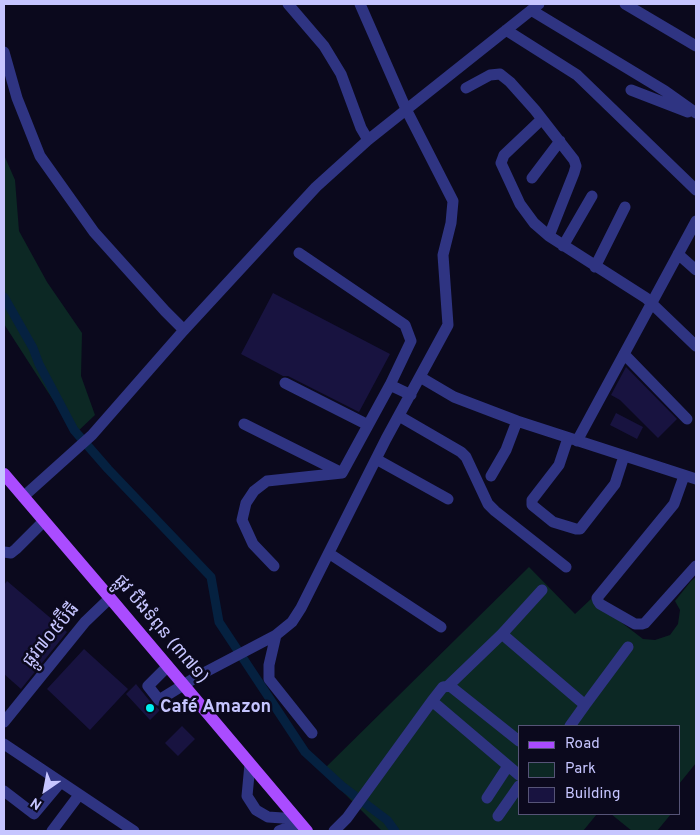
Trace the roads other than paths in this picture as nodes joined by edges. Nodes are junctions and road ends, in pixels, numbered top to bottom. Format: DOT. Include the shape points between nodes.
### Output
graph roads {
  1 [pos="288,4"];
  2 [pos="360,4"];
  3 [pos="625,4"];
  4 [pos="535,7"];
  5 [pos="506,30"];
  6 [pos="696,46"];
  7 [pos="4,52"];
  8 [pos="466,88"];
  9 [pos="631,90"];
  10 [pos="406,109"];
  11 [pos="696,114"];
  12 [pos="542,119"];
  13 [pos="368,140"];
  14 [pos="560,141"];
  15 [pos="532,178"];
  16 [pos="696,190"];
  17 [pos="592,196"];
  18 [pos="625,207"];
  19 [pos="696,221"];
  20 [pos="549,236"];
  21 [pos="563,246"];
  22 [pos="299,253"];
  23 [pos="678,254"];
  24 [pos="595,267"];
  25 [pos="696,270"];
  26 [pos="651,303"];
  27 [pos="184,330"];
  28 [pos="696,346"];
  29 [pos="624,354"];
  30 [pos="420,377"];
  31 [pos="285,383"];
  32 [pos="390,385"];
  33 [pos="411,395"];
  34 [pos="399,416"];
  35 [pos="687,419"];
  36 [pos="517,421"];
  37 [pos="244,424"];
  38 [pos="368,425"];
  39 [pos="572,440"];
  40 [pos="624,456"];
  41 [pos="376,459"];
  42 [pos="342,472"];
  43 [pos="4,474"];
  44 [pos="691,475"];
  45 [pos="492,476"];
  46 [pos="24,497"];
  47 [pos="448,499"];
  48 [pos="44,521"];
  49 [pos="4,552"];
  50 [pos="330,554"];
  51 [pos="274,566"];
  52 [pos="696,566"];
  53 [pos="566,567"];
  54 [pos="542,590"];
  55 [pos="110,598"];
  56 [pos="441,627"];
  57 [pos="502,634"];
  58 [pos="276,635"];
  59 [pos="628,647"];
  60 [pos="168,666"];
  61 [pos="183,685"];
  62 [pos="448,686"];
  63 [pos="432,701"];
  64 [pos="585,705"];
  65 [pos="4,722"];
  66 [pos="571,725"];
  67 [pos="312,733"];
  68 [pos="518,740"];
  69 [pos="4,744"];
  70 [pos="250,764"];
  71 [pos="508,766"];
  72 [pos="518,773"];
  73 [pos="60,783"];
  74 [pos="518,787"];
  75 [pos="4,791"];
  76 [pos="79,795"];
  77 [pos="487,798"];
  78 [pos="498,816"];
  79 [pos="301,824"];
  80 [pos="52,831"];
  81 [pos="134,831"];
  82 [pos="280,831"];
  83 [pos="334,831"];
  1 -- 13 [label="street" via="324,46"];
  2 -- 10 [label="street"];
  3 -- 6 [label="street"];
  4 -- 5 [label="street"];
  4 -- 11 [label="street"];
  5 -- 10 [label="street"];
  5 -- 16 [label="street" via="577,75"];
  7 -- 27 [label="street" via="40,156 94,232"];
  8 -- 12 [label="street" via="490,75 500,74"];
  9 -- 11 [label="street"];
  10 -- 13 [label="street"];
  10 -- 30 [label="street" via="453,201 443,255 448,325"];
  12 -- 14 [label="street"];
  12 -- 20 [label="street" via="504,155 502,163 520,204"];
  13 -- 27 [label="street" via="316,187"];
  14 -- 15 [label="street"];
  14 -- 20 [label="street" via="576,166"];
  17 -- 21 [label="street"];
  18 -- 24 [label="street"];
  19 -- 23 [label="street"];
  20 -- 21 [label="street"];
  21 -- 24 [label="street"];
  22 -- 32 [label="street" via="405,325 411,341"];
  23 -- 25 [label="street"];
  23 -- 26 [label="street"];
  24 -- 26 [label="street"];
  26 -- 28 [label="street"];
  26 -- 29 [label="street"];
  27 -- 46 [label="street" via="92,435"];
  29 -- 35 [label="street"];
  29 -- 39 [label="street"];
  30 -- 33 [label="street"];
  30 -- 36 [label="street" via="454,397"];
  31 -- 38 [label="street"];
  32 -- 33 [label="street"];
  32 -- 38 [label="street"];
  33 -- 34 [label="street"];
  34 -- 41 [label="street"];
  34 -- 53 [label="street" via="461,452 488,504"];
  36 -- 39 [label="street"];
  36 -- 45 [label="street"];
  37 -- 42 [label="street"];
  38 -- 42 [label="street"];
  39 -- 40 [label="street"];
  39 -- 40 [label="street" via="559,465 531,502 548,519 576,529 580,529 615,484"];
  40 -- 44 [label="street"];
  41 -- 47 [label="street"];
  41 -- 50 [label="street"];
  42 -- 51 [label="street" via="267,481 254,491 246,503 242,520 253,544"];
  43 -- 46 [label="main road, ផ្លូវ បឹងទំពុន (៣៧១)"];
  44 -- 52 [label="street" via="674,504 597,598 598,601 635,624 645,623"];
  46 -- 48 [label="main road, ផ្លូវ បឹងទំពុន (៣៧១)"];
  48 -- 49 [label="street" via="16,550"];
  48 -- 55 [label="main road, ផ្លូវ បឹងទំពុន (៣៧១)"];
  50 -- 56 [label="street"];
  50 -- 58 [label="street" via="302,608 292,622"];
  54 -- 57 [label="street"];
  55 -- 60 [label="main road, ផ្លូវ បឹងទំពុន (៣៧១)"];
  55 -- 65 [label="street, ផ្លូវ៧០៥ប៊ីធី" via="85,622"];
  57 -- 62 [label="street"];
  57 -- 64 [label="street"];
  58 -- 61 [label="street"];
  58 -- 67 [label="street" via="269,679"];
  59 -- 64 [label="street"];
  60 -- 61 [label="main road, ផ្លូវ បឹងទំពុន (៣៧១)"];
  60 -- 61 [label="street" via="148,686 158,700"];
  61 -- 70 [label="main road, ផ្លូវ បឹងទំពុន (៣៧១)"];
  62 -- 63 [label="street" via="443,687"];
  62 -- 68 [label="street"];
  63 -- 71 [label="street"];
  63 -- 83 [label="street"];
  64 -- 66 [label="street"];
  69 -- 73 [label="street"];
  70 -- 79 [label="main road, ផ្លូវ បឹងទំពុន (៣៧១)"];
  70 -- 79 [label="street" via="247,796 256,810 268,817"];
  71 -- 72 [label="street"];
  71 -- 77 [label="street"];
  73 -- 75 [label="street" via="34,814"];
  73 -- 76 [label="street"];
  74 -- 78 [label="street"];
  76 -- 80 [label="street"];
  76 -- 81 [label="street"];
  79 -- 82 [label="street"];
}
